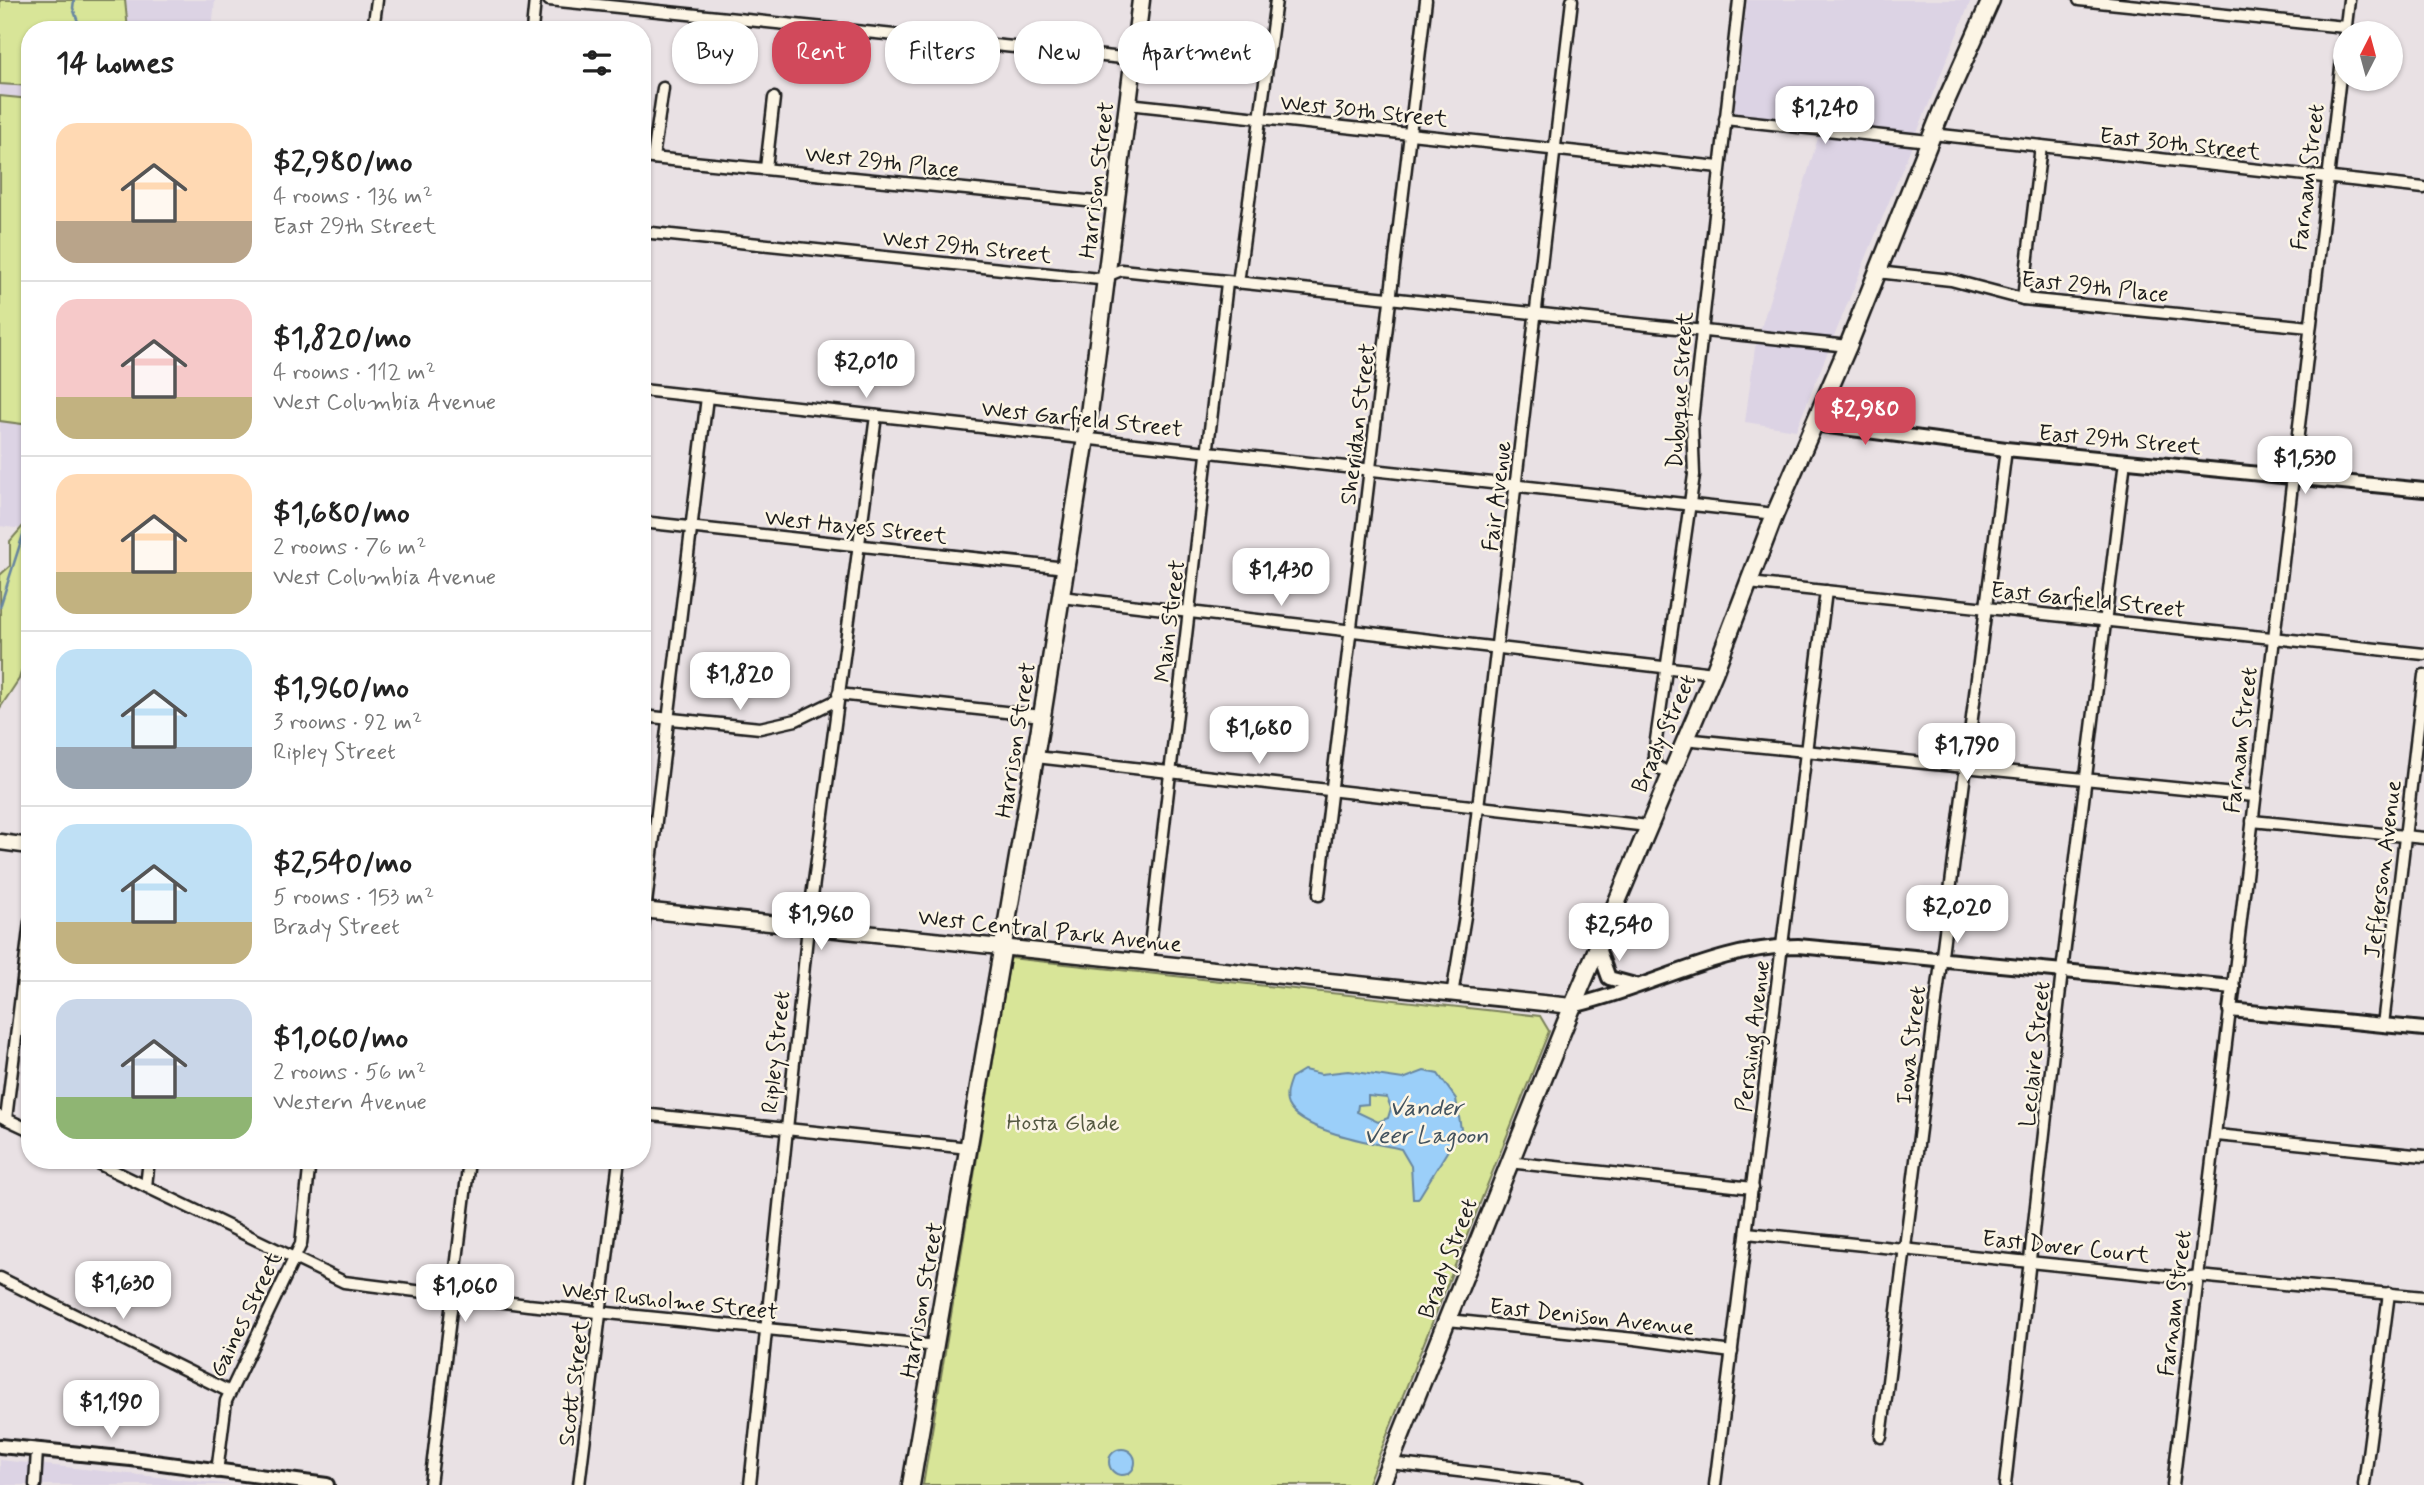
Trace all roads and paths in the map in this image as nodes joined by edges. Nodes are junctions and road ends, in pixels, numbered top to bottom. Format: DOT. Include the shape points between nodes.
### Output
graph roads {
  1 [pos="377,0"];
  2 [pos="535,0"];
  3 [pos="549,0"];
  4 [pos="1140,0"];
  5 [pos="1276,0"];
  6 [pos="1426,0"];
  7 [pos="1572,0"];
  8 [pos="1739,0"];
  9 [pos="1991,0"];
  10 [pos="2079,0"];
  11 [pos="2348,0"];
  12 [pos="374,21"];
  13 [pos="532,21"];
  14 [pos="1138,21"];
  15 [pos="2346,21"];
  16 [pos="2333,26"];
  17 [pos="1118,58"];
  18 [pos="1130,84"];
  19 [pos="663,88"];
  20 [pos="2337,91"];
  21 [pos="774,98"];
  22 [pos="1128,104"];
  23 [pos="1261,118"];
  24 [pos="1724,120"];
  25 [pos="1411,134"];
  26 [pos="1931,138"];
  27 [pos="651,143"];
  28 [pos="2041,146"];
  29 [pos="1554,149"];
  30 [pos="651,157"];
  31 [pos="1719,167"];
  32 [pos="766,168"];
  33 [pos="2327,179"];
  34 [pos="2424,188"];
  35 [pos="1117,204"];
  36 [pos="651,233"];
  37 [pos="1877,272"];
  38 [pos="1107,276"];
  39 [pos="1233,283"];
  40 [pos="2023,299"];
  41 [pos="1390,300"];
  42 [pos="1536,315"];
  43 [pos="2310,327"];
  44 [pos="1701,331"];
  45 [pos="1848,346"];
  46 [pos="651,391"];
  47 [pos="707,397"];
  48 [pos="876,416"];
  49 [pos="1813,424"];
  50 [pos="1086,438"];
  51 [pos="2006,449"];
  52 [pos="1208,451"];
  53 [pos="2125,461"];
  54 [pos="1371,470"];
  55 [pos="2292,477"];
  56 [pos="1517,486"];
  57 [pos="2424,490"];
  58 [pos="1689,506"];
  59 [pos="1775,514"];
  60 [pos="651,523"];
  61 [pos="690,527"];
  62 [pos="858,546"];
  63 [pos="1066,568"];
  64 [pos="1749,583"];
  65 [pos="1826,591"];
  66 [pos="1061,597"];
  67 [pos="1986,607"];
  68 [pos="1189,612"];
  69 [pos="2106,620"];
  70 [pos="1351,631"];
  71 [pos="2273,638"];
  72 [pos="1497,648"];
  73 [pos="2424,654"];
  74 [pos="1665,667"];
  75 [pos="1714,673"];
  76 [pos="2424,675"];
  77 [pos="837,697"];
  78 [pos="1042,716"];
  79 [pos="651,717"];
  80 [pos="667,719"];
  81 [pos="1684,739"];
  82 [pos="1808,752"];
  83 [pos="1035,757"];
  84 [pos="1967,767"];
  85 [pos="1170,772"];
  86 [pos="1669,774"];
  87 [pos="2088,779"];
  88 [pos="1332,790"];
  89 [pos="2254,796"];
  90 [pos="1478,806"];
  91 [pos="2252,821"];
  92 [pos="1648,826"];
  93 [pos="2405,836"];
  94 [pos="2424,838"];
  95 [pos="0,842"];
  96 [pos="21,845"];
  97 [pos="651,853"];
  98 [pos="1320,895"];
  99 [pos="651,912"];
  100 [pos="808,927"];
  101 [pos="1003,946"];
  102 [pos="1782,946"];
  103 [pos="1598,948"];
  104 [pos="1940,957"];
  105 [pos="1148,963"];
  106 [pos="2062,971"];
  107 [pos="1639,985"];
  108 [pos="21,987"];
  109 [pos="2233,987"];
  110 [pos="1452,995"];
  111 [pos="1572,1006"];
  112 [pos="2231,1010"];
  113 [pos="2383,1025"];
  114 [pos="2424,1029"];
  115 [pos="651,1115"];
  116 [pos="3,1117"];
  117 [pos="21,1126"];
  118 [pos="786,1130"];
  119 [pos="2217,1135"];
  120 [pos="969,1148"];
  121 [pos="2424,1156"];
  122 [pos="1508,1162"];
  123 [pos="111,1169"];
  124 [pos="148,1169"];
  125 [pos="309,1169"];
  126 [pos="468,1169"];
  127 [pos="618,1169"];
  128 [pos="146,1186"];
  129 [pos="1753,1188"];
  130 [pos="1747,1233"];
  131 [pos="1903,1249"];
  132 [pos="296,1258"];
  133 [pos="2031,1262"];
  134 [pos="2198,1276"];
  135 [pos="0,1278"];
  136 [pos="2389,1293"];
  137 [pos="453,1296"];
  138 [pos="2424,1297"];
  139 [pos="602,1312"];
  140 [pos="1448,1320"];
  141 [pos="766,1329"];
  142 [pos="937,1346"];
  143 [pos="1732,1352"];
  144 [pos="230,1392"];
  145 [pos="1881,1437"];
  146 [pos="0,1446"];
  147 [pos="37,1450"];
  148 [pos="1390,1463"];
  149 [pos="217,1479"];
  150 [pos="35,1485"];
  151 [pos="327,1485"];
  152 [pos="430,1485"];
  153 [pos="579,1485"];
  154 [pos="750,1485"];
  155 [pos="911,1485"];
  156 [pos="1381,1485"];
  157 [pos="1578,1485"];
  158 [pos="1715,1485"];
  159 [pos="2005,1485"];
  160 [pos="2173,1485"];
  161 [pos="2364,1485"];
  1 -- 12 [label="street"];
  2 -- 13 [label="street"];
  3 -- 17 [label="street"];
  4 -- 14 [label="highway, Harrison Street"];
  5 -- 23 [label="street, Main Street"];
  6 -- 25 [label="street, Sheridan Street"];
  7 -- 29 [label="street, Fair Avenue"];
  8 -- 24 [label="street, Dubuque Street"];
  9 -- 26 [label="highway, Brady Street"];
  10 -- 16 [label="street"];
  11 -- 15 [label="street, Farnam Street"];
  18 -- 22 [label="highway, Harrison Street"];
  19 -- 27 [label="street"];
  20 -- 33 [label="street, Farnam Street"];
  21 -- 32 [label="street"];
  22 -- 23 [label="street, West 30th Street"];
  22 -- 35 [label="highway, Harrison Street"];
  23 -- 25 [label="street, West 30th Street"];
  23 -- 39 [label="street, Main Street"];
  24 -- 26 [label="street, East 30th Street"];
  24 -- 31 [label="street, Dubuque Street"];
  25 -- 29 [label="street, West 30th Street"];
  25 -- 41 [label="street, Sheridan Street"];
  26 -- 28 [label="street, East 30th Street"];
  26 -- 37 [label="highway, Brady Street"];
  28 -- 33 [label="street, East 30th Street"];
  28 -- 40 [label="street"];
  29 -- 31 [label="street"];
  29 -- 42 [label="street, Fair Avenue"];
  30 -- 32 [label="street, West 29th Place"];
  31 -- 44 [label="street, Dubuque Street"];
  32 -- 35 [label="street, West 29th Place"];
  33 -- 34 [label="street, East 30th Street"];
  33 -- 43 [label="street, Farnam Street"];
  35 -- 38 [label="highway, Harrison Street"];
  36 -- 38 [label="street, West 29th Street" via="1099,279"];
  37 -- 40 [label="street, East 29th Place" via="1951,279"];
  37 -- 45 [label="highway, Brady Street"];
  38 -- 39 [label="street, West 29th Street" via="1121,270"];
  38 -- 50 [label="highway, Harrison Street"];
  39 -- 41 [label="street, West 29th Street"];
  39 -- 52 [label="street, Main Street"];
  40 -- 43 [label="street, East 29th Place"];
  41 -- 42 [label="street, West 29th Street"];
  41 -- 54 [label="street, Sheridan Street"];
  42 -- 44 [label="street"];
  42 -- 56 [label="street, Fair Avenue"];
  43 -- 55 [label="street, Farnam Street"];
  44 -- 45 [label="street"];
  44 -- 58 [label="street, Dubuque Street"];
  45 -- 49 [label="highway, Brady Street"];
  46 -- 47 [label="street, West Garfield Street"];
  47 -- 48 [label="street, West Garfield Street"];
  47 -- 61 [label="street"];
  48 -- 50 [label="street, West Garfield Street"];
  48 -- 62 [label="street, Ripley Street"];
  49 -- 51 [label="street, East 29th Street"];
  49 -- 59 [label="highway, Brady Street"];
  50 -- 52 [label="street, West Garfield Street"];
  50 -- 63 [label="highway, Harrison Street"];
  51 -- 53 [label="street, East 29th Street"];
  51 -- 67 [label="street, Iowa Street"];
  52 -- 54 [label="street, West Garfield Street"];
  52 -- 68 [label="street, Main Street"];
  53 -- 55 [label="street, East 29th Street"];
  53 -- 69 [label="street, Leclaire Street"];
  54 -- 56 [label="street, West Garfield Street"];
  54 -- 70 [label="street, Sheridan Street"];
  55 -- 57 [label="street, East 29th Street"];
  55 -- 71 [label="street, Farnam Street"];
  56 -- 58 [label="street"];
  56 -- 72 [label="street, Fair Avenue"];
  58 -- 59 [label="street"];
  58 -- 74 [label="street, Dubuque Street"];
  59 -- 64 [label="highway, Brady Street"];
  60 -- 61 [label="street, West Hayes Street"];
  61 -- 62 [label="street, West Hayes Street"];
  61 -- 80 [label="street"];
  62 -- 63 [label="street, West Hayes Street"];
  62 -- 77 [label="street, Ripley Street"];
  63 -- 66 [label="highway, Harrison Street"];
  64 -- 65 [label="street, East Garfield Street"];
  64 -- 75 [label="highway, Brady Street"];
  65 -- 67 [label="street, East Garfield Street"];
  65 -- 82 [label="street, Pershing Avenue"];
  66 -- 68 [label="street"];
  66 -- 78 [label="highway, Harrison Street"];
  67 -- 69 [label="street, East Garfield Street"];
  67 -- 84 [label="street, Iowa Street"];
  68 -- 70 [label="street"];
  68 -- 85 [label="street, Main Street"];
  69 -- 71 [label="street, East Garfield Street"];
  69 -- 87 [label="street, Leclaire Street"];
  70 -- 72 [label="street"];
  70 -- 88 [label="street, Sheridan Street"];
  71 -- 73 [label="street, East Garfield Street"];
  71 -- 89 [label="street, Farnam Street"];
  72 -- 74 [label="street"];
  72 -- 90 [label="street, Fair Avenue"];
  74 -- 75 [label="street"];
  74 -- 86 [label="street, Dubuque Street" via="1654,760 1659,770"];
  75 -- 81 [label="highway, Brady Street"];
  76 -- 93 [label="street, Jefferson Avenue"];
  77 -- 78 [label="street"];
  77 -- 80 [label="street" via="796,720 760,728"];
  77 -- 100 [label="street, Ripley Street"];
  78 -- 83 [label="highway, Harrison Street"];
  79 -- 80 [label="street"];
  80 -- 97 [label="street"];
  81 -- 82 [label="street"];
  81 -- 86 [label="highway, Brady Street"];
  82 -- 84 [label="street"];
  82 -- 102 [label="street, Pershing Avenue"];
  83 -- 85 [label="street"];
  83 -- 101 [label="highway, Harrison Street"];
  84 -- 87 [label="street"];
  84 -- 104 [label="street, Iowa Street"];
  85 -- 88 [label="street"];
  85 -- 105 [label="street, Main Street"];
  86 -- 92 [label="highway, Brady Street"];
  87 -- 89 [label="street"];
  87 -- 106 [label="street, Leclaire Street"];
  88 -- 90 [label="street"];
  88 -- 98 [label="street, Sheridan Street"];
  89 -- 91 [label="street, Farnam Street"];
  90 -- 92 [label="street"];
  90 -- 110 [label="street, Fair Avenue"];
  91 -- 93 [label="street"];
  91 -- 109 [label="street, Farnam Street"];
  92 -- 103 [label="highway, Brady Street"];
  93 -- 94 [label="street"];
  93 -- 113 [label="street, Jefferson Avenue"];
  95 -- 96 [label="main road"];
  99 -- 100 [label="main road, West Central Park Avenue"];
  100 -- 101 [label="main road, West Central Park Avenue"];
  100 -- 118 [label="street, Ripley Street"];
  101 -- 105 [label="main road, West Central Park Avenue"];
  101 -- 120 [label="highway, Harrison Street"];
  102 -- 104 [label="street"];
  102 -- 107 [label="street" via="1721,956"];
  102 -- 129 [label="street, Pershing Avenue"];
  103 -- 107 [label="street" via="1609,978"];
  103 -- 111 [label="highway, Brady Street"];
  104 -- 106 [label="street"];
  104 -- 131 [label="street, Iowa Street"];
  105 -- 110 [label="main road, West Central Park Avenue"];
  106 -- 109 [label="street"];
  106 -- 133 [label="street, Leclaire Street"];
  107 -- 111 [label="street"];
  108 -- 116 [label="street"];
  109 -- 112 [label="street, Farnam Street"];
  110 -- 111 [label="main road, West Central Park Avenue"];
  111 -- 122 [label="highway, Brady Street"];
  112 -- 113 [label="street"];
  112 -- 119 [label="street, Farnam Street"];
  113 -- 114 [label="street"];
  115 -- 118 [label="street"];
  116 -- 117 [label="street"];
  118 -- 120 [label="street"];
  118 -- 141 [label="street, Ripley Street"];
  119 -- 121 [label="street"];
  119 -- 134 [label="street, Farnam Street"];
  120 -- 142 [label="highway, Harrison Street"];
  122 -- 129 [label="street"];
  122 -- 140 [label="highway, Brady Street"];
  123 -- 128 [label="street, West Rusholme Street"];
  124 -- 128 [label="street"];
  125 -- 132 [label="street, Gaines Street"];
  126 -- 137 [label="street"];
  127 -- 139 [label="street, Scott Street"];
  128 -- 132 [label="street, West Rusholme Street"];
  129 -- 130 [label="street, Pershing Avenue"];
  130 -- 131 [label="street, East Dover Court"];
  130 -- 143 [label="street, Pershing Avenue"];
  131 -- 133 [label="street, East Dover Court"];
  131 -- 145 [label="street, Iowa Street"];
  132 -- 137 [label="street, West Rusholme Street" via="344,1282"];
  132 -- 144 [label="street, Gaines Street"];
  133 -- 134 [label="street, East Dover Court"];
  133 -- 159 [label="street, Leclaire Street"];
  134 -- 136 [label="street, East Dover Court"];
  134 -- 160 [label="street, Farnam Street"];
  135 -- 144 [label="street"];
  136 -- 138 [label="street, East Dover Court"];
  136 -- 161 [label="street"];
  137 -- 139 [label="street, West Rusholme Street"];
  137 -- 152 [label="street"];
  139 -- 141 [label="street, West Rusholme Street"];
  139 -- 153 [label="street, Scott Street"];
  140 -- 143 [label="street, East Denison Avenue"];
  140 -- 148 [label="highway, Brady Street"];
  141 -- 142 [label="street, West Rusholme Street"];
  141 -- 154 [label="street, Ripley Street"];
  142 -- 155 [label="highway, Harrison Street"];
  143 -- 158 [label="street, Pershing Avenue"];
  144 -- 149 [label="street, Gaines Street"];
  146 -- 147 [label="street"];
  147 -- 149 [label="street" via="131,1459"];
  147 -- 150 [label="street"];
  148 -- 156 [label="highway, Brady Street"];
  148 -- 157 [label="street"];
  149 -- 151 [label="street"];
}
